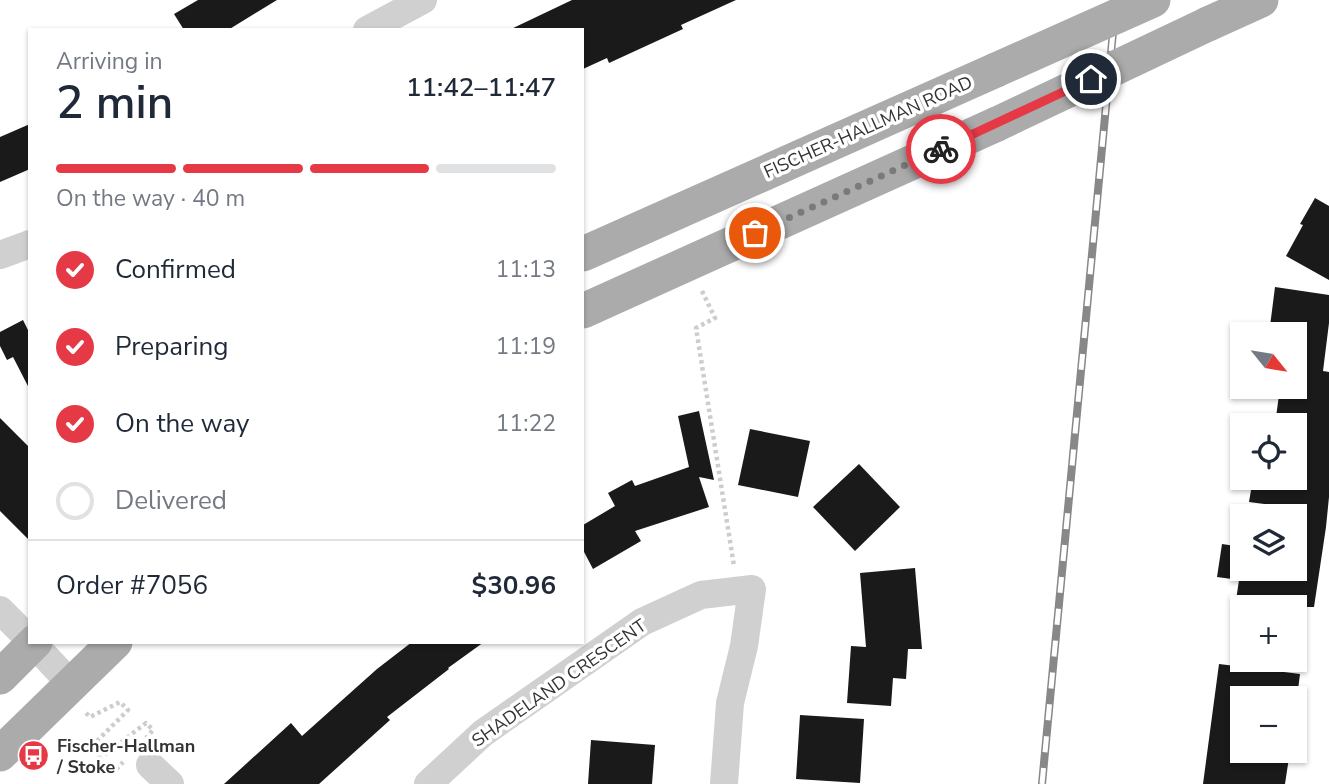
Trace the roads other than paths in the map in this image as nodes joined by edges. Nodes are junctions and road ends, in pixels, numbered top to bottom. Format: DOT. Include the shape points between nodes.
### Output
graph roads {
  1 [pos="423,0"];
  2 [pos="1153,0"];
  3 [pos="1261,0"];
  4 [pos="371,28"];
  5 [pos="28,245"];
  6 [pos="584,254"];
  7 [pos="0,255"];
  8 [pos="584,311"];
  9 [pos="0,610"];
  10 [pos="28,637"];
  11 [pos="31,644"];
  12 [pos="35,644"];
  13 [pos="115,644"];
  14 [pos="0,677"];
  15 [pos="78,698"];
  16 [pos="0,754"];
  17 [pos="428,784"];
  18 [pos="724,784"];
  1 -- 4 [label="street"];
  2 -- 6 [label="main road, FISCHER-HALLMAN ROAD, bridge"];
  3 -- 8 [label="main road, bridge"];
  5 -- 7 [label="street"];
  9 -- 10 [label="street"];
  11 -- 14 [label="main road"];
  12 -- 15 [label="street"];
  13 -- 15 [label="main road"];
  15 -- 16 [label="main road"];
  17 -- 18 [label="street, SHADELAND CRESCENT" via="483,733 642,622 701,595 752,589 730,703"];
}
